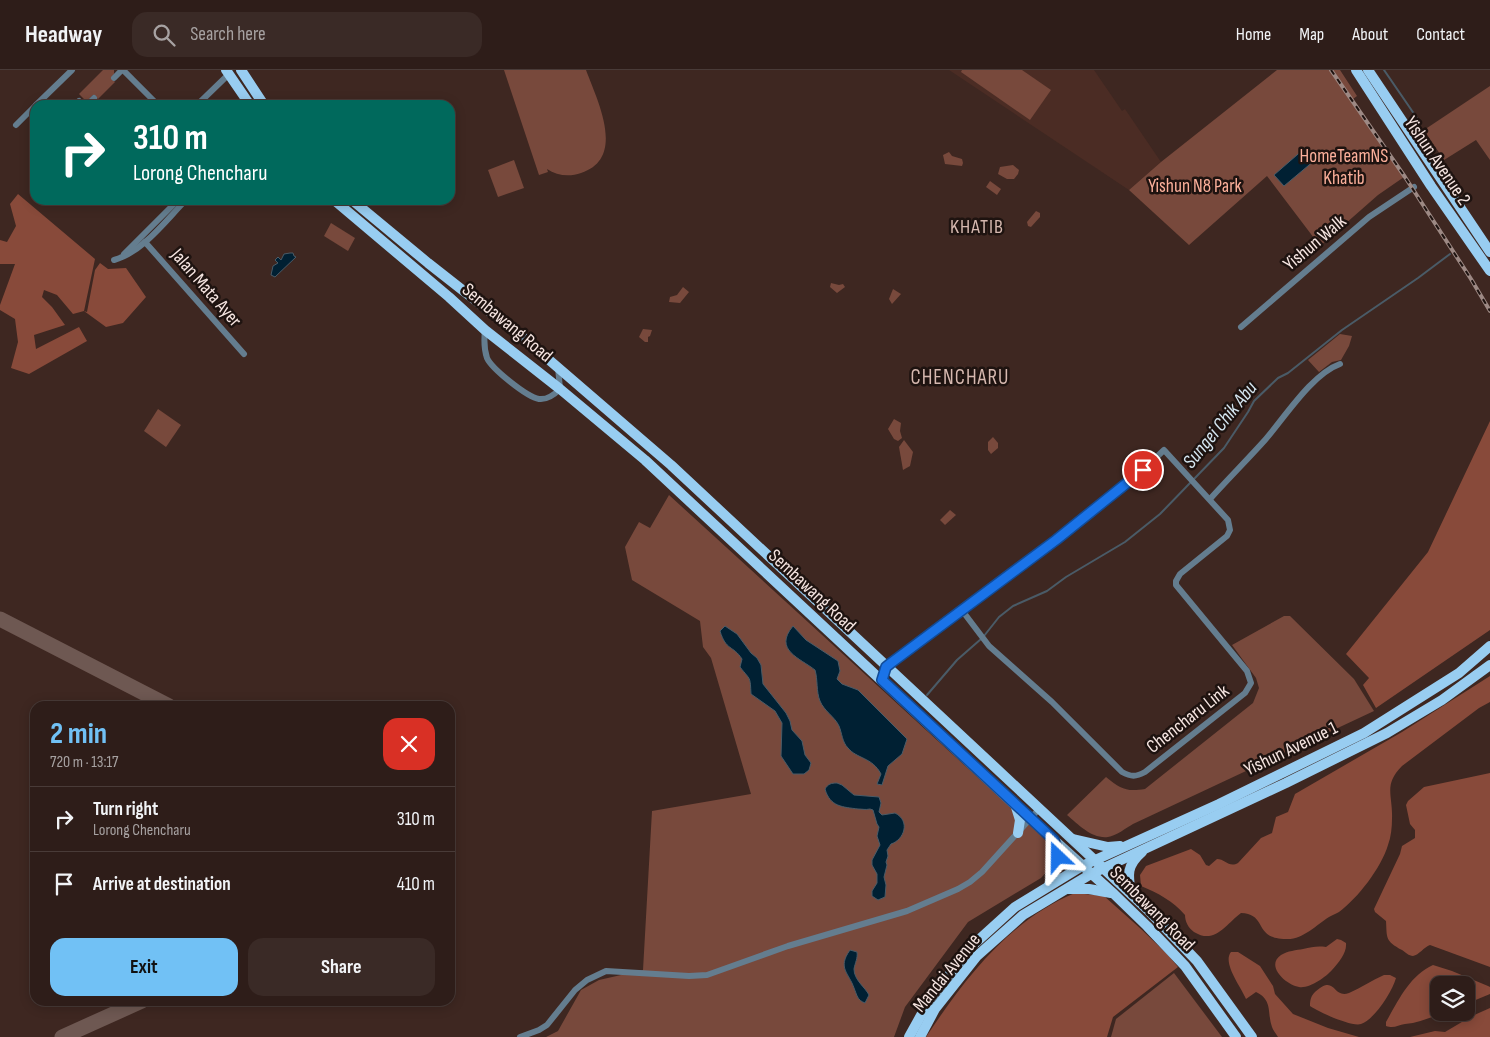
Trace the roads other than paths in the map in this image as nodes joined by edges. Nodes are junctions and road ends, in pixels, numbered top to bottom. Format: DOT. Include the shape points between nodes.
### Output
graph roads {
  1 [pos="72,70"];
  2 [pos="123,70"];
  3 [pos="241,70"];
  4 [pos="1356,70"];
  5 [pos="1368,70"];
  6 [pos="227,72"];
  7 [pos="114,78"];
  8 [pos="42,100"];
  9 [pos="153,100"];
  10 [pos="202,100"];
  11 [pos="247,100"];
  12 [pos="261,100"];
  13 [pos="30,112"];
  14 [pos="16,125"];
  15 [pos="1414,188"];
  16 [pos="173,205"];
  17 [pos="181,205"];
  18 [pos="340,205"];
  19 [pos="358,205"];
  20 [pos="145,242"];
  21 [pos="1490,252"];
  22 [pos="1490,271"];
  23 [pos="1241,328"];
  24 [pos="485,330"];
  25 [pos="244,354"];
  26 [pos="1340,364"];
  27 [pos="558,367"];
  28 [pos="560,389"];
  29 [pos="1210,499"];
  30 [pos="961,609"];
  31 [pos="1490,646"];
  32 [pos="1490,665"];
  33 [pos="886,667"];
  34 [pos="882,680"];
  35 [pos="1014,804"];
  36 [pos="1039,809"];
  37 [pos="1030,819"];
  38 [pos="1018,833"];
  39 [pos="1069,838"];
  40 [pos="1054,840"];
  41 [pos="1126,846"];
  42 [pos="1150,846"];
  43 [pos="1094,860"];
  44 [pos="1082,866"];
  45 [pos="1104,868"];
  46 [pos="1091,874"];
  47 [pos="1049,884"];
  48 [pos="1066,889"];
  49 [pos="1114,894"];
  50 [pos="1131,894"];
  51 [pos="520,1037"];
  52 [pos="909,1037"];
  53 [pos="920,1037"];
  54 [pos="1236,1037"];
  55 [pos="1252,1037"];
  1 -- 8 [label="street"];
  2 -- 7 [label="street"];
  2 -- 9 [label="street"];
  3 -- 12 [label="main road"];
  4 -- 22 [label="main road, Yishun Avenue 2"];
  5 -- 21 [label="main road, Yishun Avenue 2"];
  6 -- 10 [label="street"];
  6 -- 11 [label="main road"];
  13 -- 14 [label="street"];
  15 -- 23 [label="street, Yishun Walk" via="1369,217"];
  16 -- 20 [label="street, Jalan Mata Ayer" via="117,259 132,253"];
  17 -- 20 [label="street, Jalan Mata Ayer"];
  18 -- 24 [label="main road, Sembawang Road"];
  19 -- 27 [label="main road, Sembawang Road"];
  20 -- 25 [label="street, Jalan Mata Ayer"];
  24 -- 28 [label="main road, Sembawang Road"];
  24 -- 28 [label="street" via="487,357 494,368 526,394 539,399"];
  26 -- 29 [label="street" via="1323,373"];
  27 -- 28 [label="street"];
  27 -- 33 [label="main road, Sembawang Road" via="678,471"];
  28 -- 34 [label="main road, Sembawang Road" via="645,460"];
  29 -- 30 [label="street, Chencharu Link" via="1164,450 1056,540"];
  29 -- 30 [label="street, Chencharu Link" via="1228,520 1229,533 1180,574 1176,585 1247,671 1250,683 1245,692 1136,776 1122,772 1052,702 986,643"];
  30 -- 33 [label="street"];
  31 -- 41 [label="main road, Yishun Avenue 1" via="1459,673 1364,733"];
  32 -- 42 [label="main road, Yishun Avenue 1" via="1442,700 1387,733"];
  33 -- 34 [label="street"];
  33 -- 36 [label="main road, Sembawang Road"];
  34 -- 35 [label="main road, Sembawang Road"];
  35 -- 37 [label="main road, Sembawang Road"];
  35 -- 38 [label="main road" via="1020,820"];
  36 -- 37 [label="street"];
  36 -- 39 [label="main road, Sembawang Road"];
  37 -- 38 [label="street"];
  37 -- 40 [label="main road, Sembawang Road"];
  38 -- 51 [label="street" via="970,882 907,911 788,946 707,975 606,971 586,980 575,990 547,1025"];
  39 -- 41 [label="main road" via="1108,847"];
  39 -- 43 [label="main road, Sembawang Road"];
  40 -- 44 [label="main road, Sembawang Road"];
  40 -- 47 [label="main road" via="1058,857"];
  41 -- 43 [label="main road, Yishun Avenue 1"];
  42 -- 45 [label="main road, Yishun Avenue 1"];
  42 -- 50 [label="main road" via="1130,866"];
  43 -- 44 [label="main road, Mandai Avenue"];
  43 -- 45 [label="main road, Sembawang Road"];
  44 -- 46 [label="main road, Sembawang Road"];
  44 -- 47 [label="main road, Mandai Avenue"];
  45 -- 46 [label="main road, Mandai Avenue"];
  45 -- 50 [label="main road, Sembawang Road"];
  46 -- 48 [label="main road, Mandai Avenue"];
  46 -- 49 [label="main road, Sembawang Road"];
  47 -- 52 [label="main road, Mandai Avenue" via="1015,907 972,946 930,999"];
  48 -- 49 [label="main road"];
  48 -- 53 [label="main road, Mandai Avenue" via="1023,916 977,956 935,1009"];
  49 -- 54 [label="main road, Sembawang Road" via="1185,966"];
  50 -- 55 [label="main road, Sembawang Road" via="1197,961"];
}
